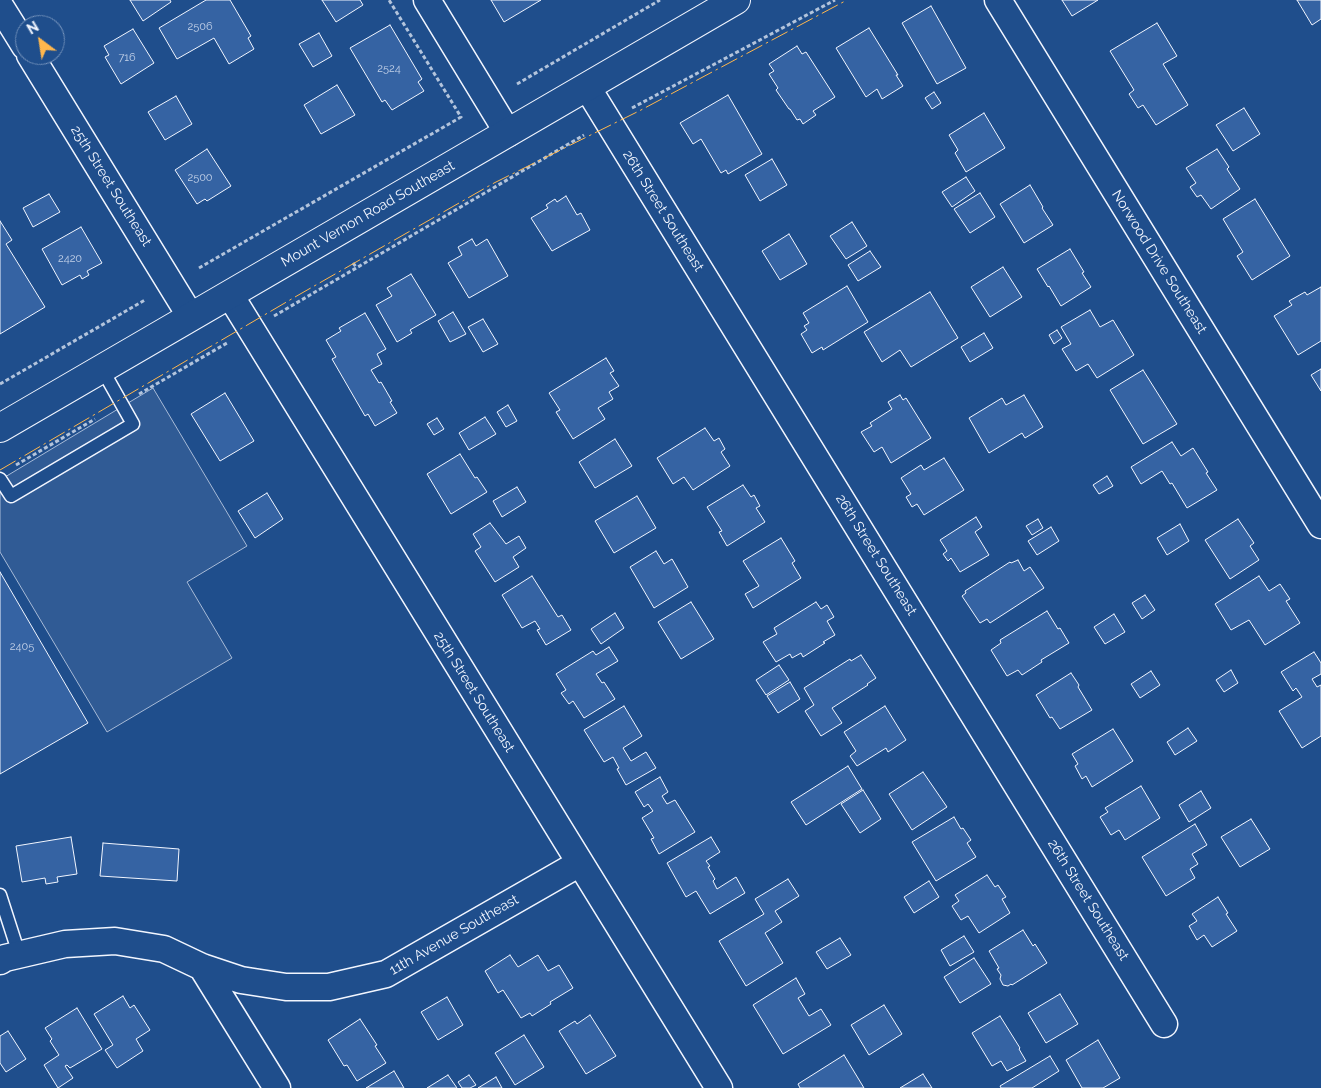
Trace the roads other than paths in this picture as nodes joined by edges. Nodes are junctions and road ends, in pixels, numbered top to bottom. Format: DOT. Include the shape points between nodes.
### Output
graph roads {
  1 [pos="427,0"];
  2 [pos="736,0"];
  3 [pos="998,0"];
  4 [pos="0,6"];
  5 [pos="15,30"];
  6 [pos="36,65"];
  7 [pos="586,87"];
  8 [pos="508,133"];
  9 [pos="230,295"];
  10 [pos="191,317"];
  11 [pos="102,369"];
  12 [pos="0,428"];
  13 [pos="0,479"];
  14 [pos="1321,525"];
  15 [pos="580,863"];
  16 [pos="0,895"];
  17 [pos="10,958"];
  18 [pos="202,967"];
  19 [pos="1164,1024"];
  20 [pos="277,1088"];
  21 [pos="719,1088"];
  1 -- 8 [label="street"];
  2 -- 7 [label="main road, Mount Vernon Road Southeast"];
  3 -- 14 [label="street, Norwood Drive Southeast"];
  4 -- 5 [label="street"];
  6 -- 10 [label="street, 25th Street Southeast"];
  7 -- 8 [label="main road, Mount Vernon Road Southeast"];
  7 -- 19 [label="street, 26th Street Southeast"];
  8 -- 9 [label="main road, Mount Vernon Road Southeast"];
  9 -- 10 [label="main road, Mount Vernon Road Southeast"];
  9 -- 15 [label="street, 25th Street Southeast"];
  10 -- 11 [label="main road, Mount Vernon Road Southeast"];
  11 -- 12 [label="main road, Mount Vernon Road Southeast"];
  11 -- 13 [label="lane" via="133,424 10,496"];
  15 -- 18 [label="street, 11th Avenue Southeast" via="386,974 328,987 286,987 241,980"];
  15 -- 21 [label="street, 25th Street Southeast"];
  16 -- 17 [label="lane"];
  17 -- 18 [label="street, 11th Avenue Southeast" via="65,944 115,942 164,949"];
  18 -- 20 [label="street"];
}
